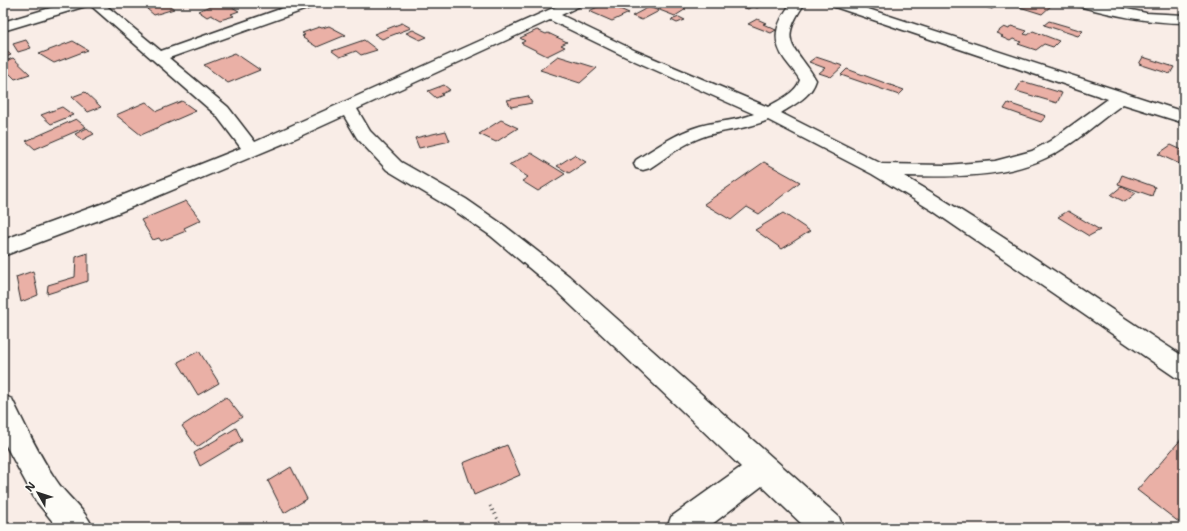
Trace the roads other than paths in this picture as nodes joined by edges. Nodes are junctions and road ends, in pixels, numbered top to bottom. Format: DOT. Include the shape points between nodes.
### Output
graph roads {
  1 [pos="81,3"];
  2 [pos="95,3"];
  3 [pos="310,3"];
  4 [pos="575,3"];
  5 [pos="798,3"];
  6 [pos="837,3"];
  7 [pos="1083,3"];
  8 [pos="549,14"];
  9 [pos="1184,19"];
  10 [pos="3,27"];
  11 [pos="159,57"];
  12 [pos="1120,98"];
  13 [pos="348,108"];
  14 [pos="769,114"];
  15 [pos="1184,118"];
  16 [pos="251,149"];
  17 [pos="643,164"];
  18 [pos="879,170"];
  19 [pos="3,248"];
  20 [pos="1184,370"];
  21 [pos="3,407"];
  22 [pos="762,469"];
  23 [pos="78,528"];
  24 [pos="682,528"];
  25 [pos="828,528"];
  1 -- 10 [label="street"];
  2 -- 11 [label="street"];
  3 -- 11 [label="street"];
  4 -- 8 [label="street"];
  5 -- 14 [label="street" via="783,30 785,46 805,74 807,84 798,95"];
  6 -- 12 [label="street"];
  7 -- 9 [label="street" via="1131,15"];
  8 -- 13 [label="street"];
  8 -- 14 [label="street" via="631,54"];
  11 -- 16 [label="street" via="222,111"];
  12 -- 15 [label="street"];
  12 -- 18 [label="street" via="1056,145 1013,163 943,171"];
  13 -- 16 [label="street"];
  13 -- 22 [label="street" via="363,134 394,166 459,204 498,231 561,282"];
  14 -- 17 [label="street" via="747,123 705,130 683,138"];
  14 -- 18 [label="street"];
  16 -- 19 [label="street" via="108,209"];
  18 -- 20 [label="street" via="940,206"];
  21 -- 23 [label="street" via="19,444 46,491"];
  22 -- 24 [label="street"];
  22 -- 25 [label="street"];
}
